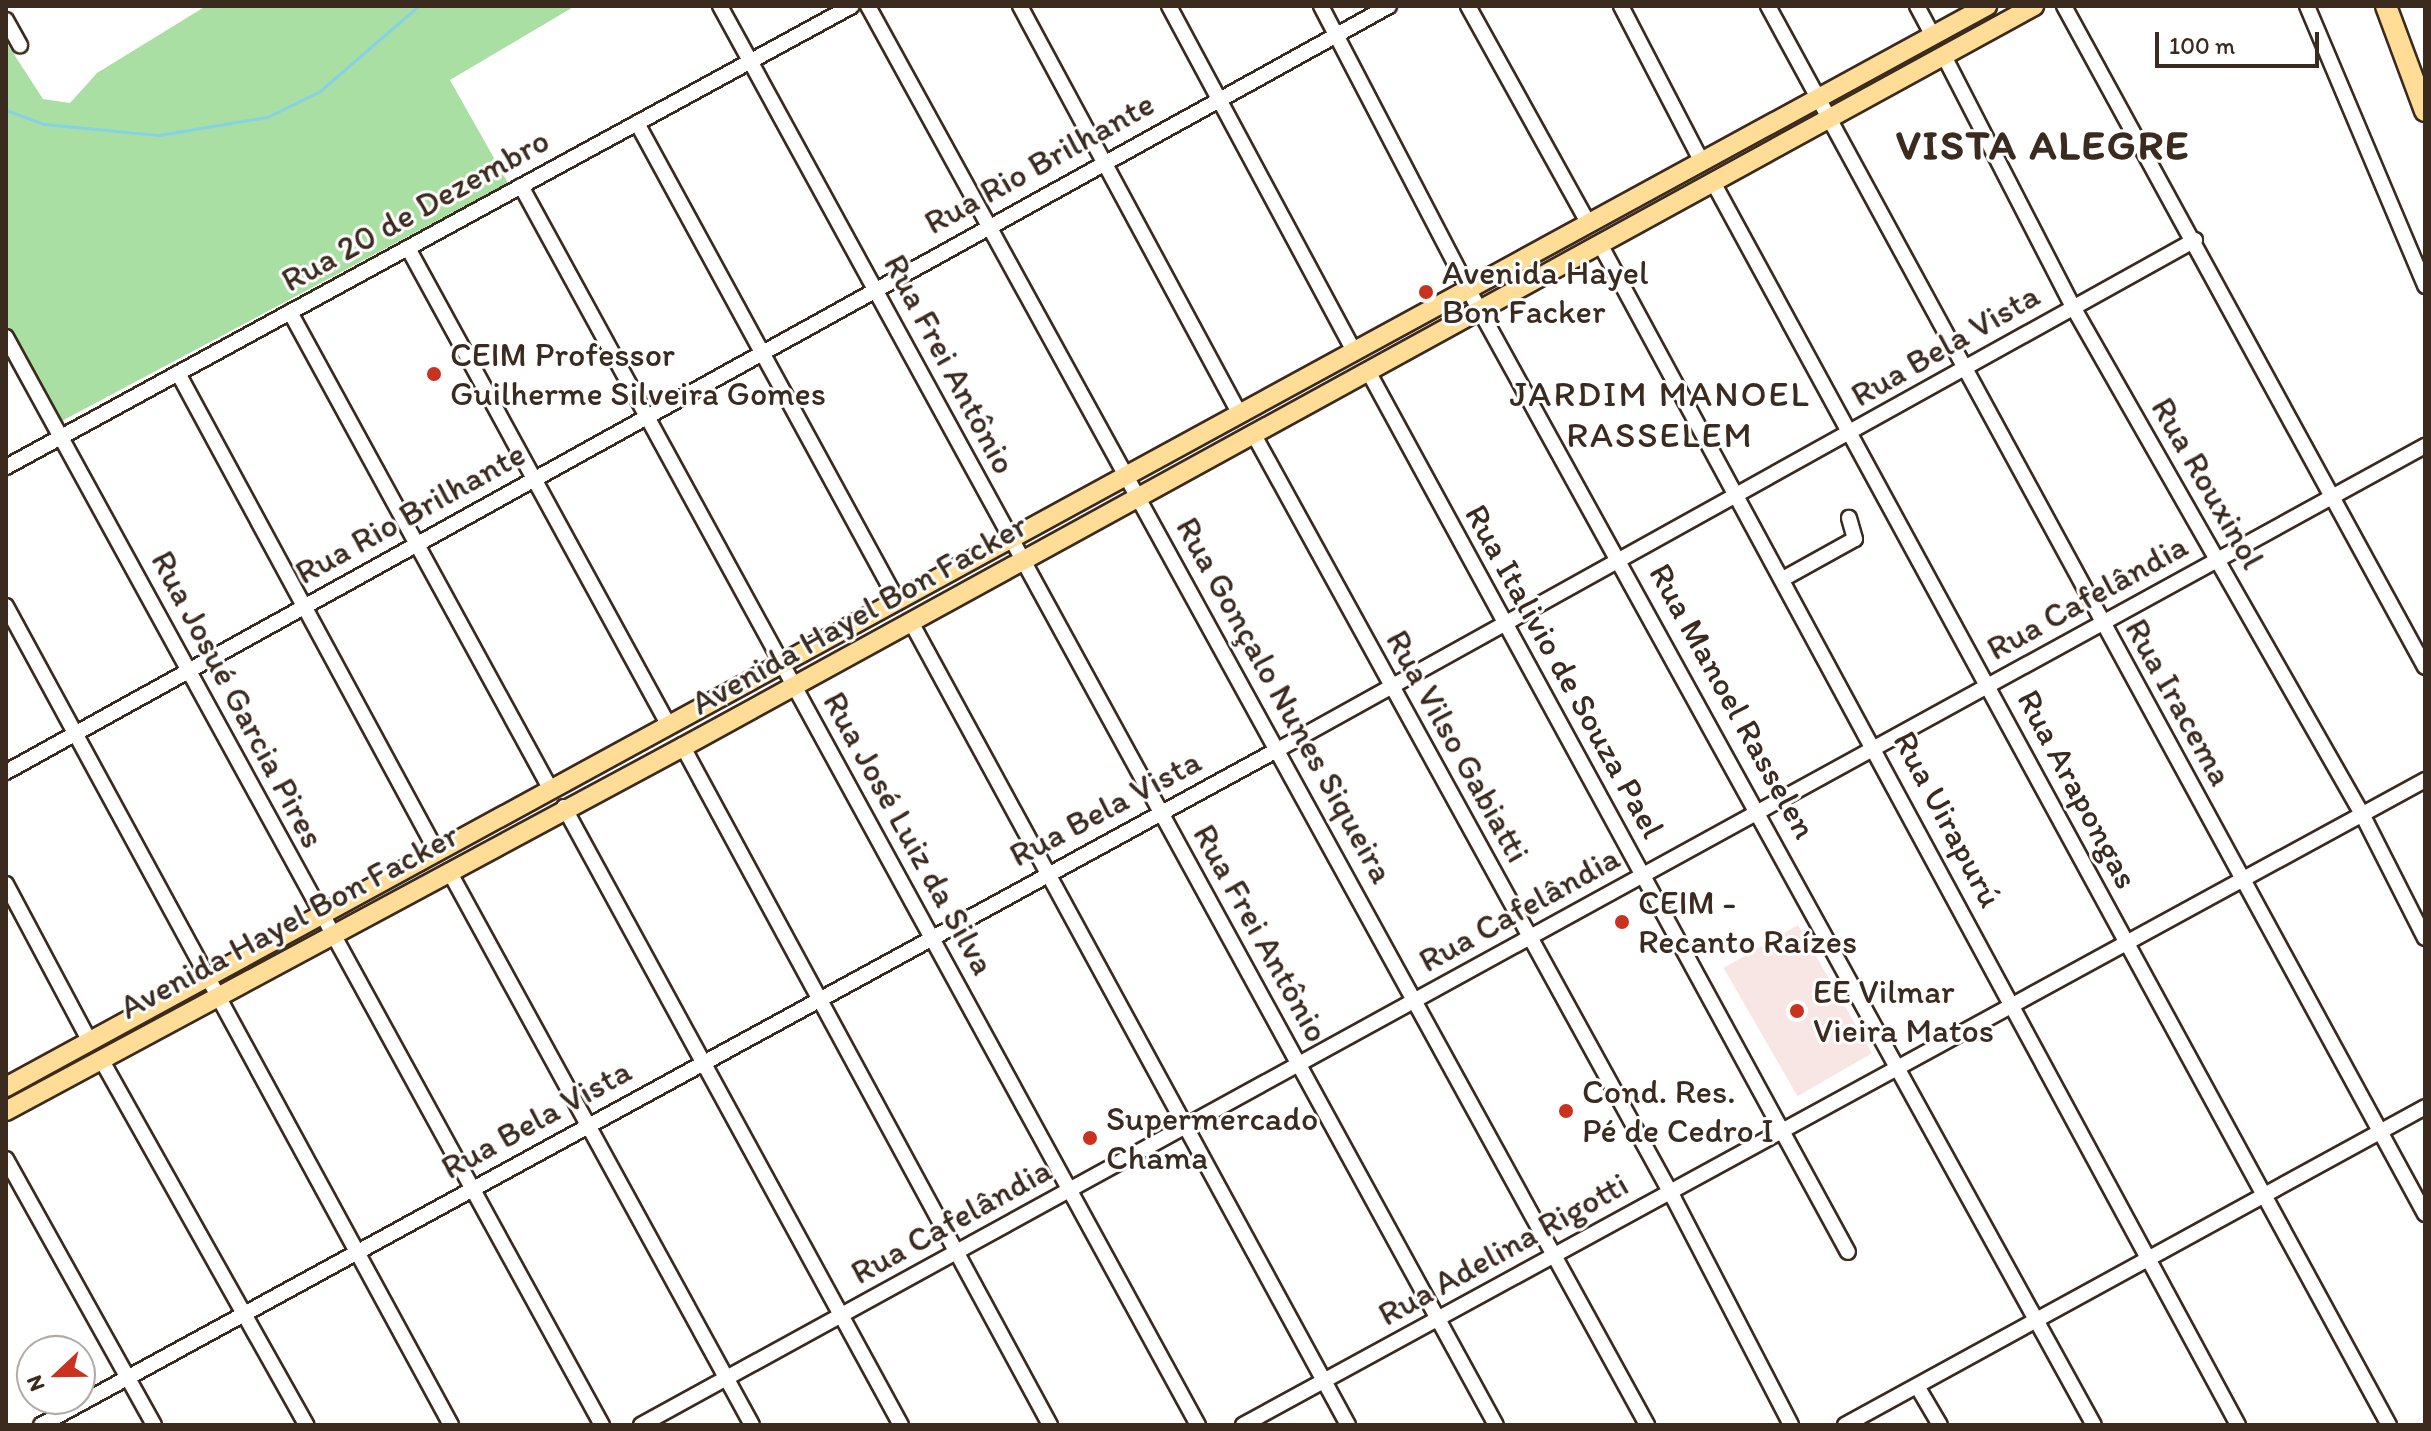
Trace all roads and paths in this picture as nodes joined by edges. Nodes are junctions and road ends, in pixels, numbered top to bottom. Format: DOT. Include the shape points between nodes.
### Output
graph roads {
  1 [pos="720,6"];
  2 [pos="852,6"];
  3 [pos="868,6"];
  4 [pos="1020,6"];
  5 [pos="1169,6"];
  6 [pos="1321,6"];
  7 [pos="1389,6"];
  8 [pos="1468,6"];
  9 [pos="1621,6"];
  10 [pos="1768,6"];
  11 [pos="1917,6"];
  12 [pos="1987,6"];
  13 [pos="2034,6"];
  14 [pos="2064,6"];
  15 [pos="2307,6"];
  16 [pos="2375,6"];
  17 [pos="2386,6"];
  18 [pos="6,20"];
  19 [pos="1336,34"];
  20 [pos="1933,36"];
  21 [pos="20,45"];
  22 [pos="2402,55"];
  23 [pos="1944,56"];
  24 [pos="750,61"];
  25 [pos="1819,97"];
  26 [pos="1219,98"];
  27 [pos="2425,111"];
  28 [pos="1829,116"];
  29 [pos="637,123"];
  30 [pos="1104,161"];
  31 [pos="1702,162"];
  32 [pos="1713,182"];
  33 [pos="521,186"];
  34 [pos="992,224"];
  35 [pos="1589,224"];
  36 [pos="2195,240"];
  37 [pos="1600,244"];
  38 [pos="408,248"];
  39 [pos="2425,286"];
  40 [pos="875,287"];
  41 [pos="1467,287"];
  42 [pos="2073,307"];
  43 [pos="1482,309"];
  44 [pos="290,312"];
  45 [pos="6,337"];
  46 [pos="1353,349"];
  47 [pos="762,351"];
  48 [pos="1961,369"];
  49 [pos="1368,371"];
  50 [pos="178,373"];
  51 [pos="1239,412"];
  52 [pos="648,418"];
  53 [pos="1850,434"];
  54 [pos="1254,435"];
  55 [pos="62,437"];
  56 [pos="2425,446"];
  57 [pos="6,467"];
  58 [pos="1125,475"];
  59 [pos="534,480"];
  60 [pos="1736,493"];
  61 [pos="1140,496"];
  62 [pos="2334,496"];
  63 [pos="1849,518"];
  64 [pos="1010,538"];
  65 [pos="418,543"];
  66 [pos="1620,558"];
  67 [pos="2218,559"];
  68 [pos="1024,560"];
  69 [pos="1783,579"];
  70 [pos="897,600"];
  71 [pos="305,605"];
  72 [pos="6,606"];
  73 [pos="911,622"];
  74 [pos="1502,623"];
  75 [pos="2102,623"];
  76 [pos="779,664"];
  77 [pos="2425,667"];
  78 [pos="188,670"];
  79 [pos="1389,684"];
  80 [pos="1988,685"];
  81 [pos="794,686"];
  82 [pos="668,724"];
  83 [pos="74,733"];
  84 [pos="683,747"];
  85 [pos="1876,747"];
  86 [pos="1279,749"];
  87 [pos="6,772"];
  88 [pos="2425,780"];
  89 [pos="551,790"];
  90 [pos="564,807"];
  91 [pos="1760,811"];
  92 [pos="1161,813"];
  93 [pos="2362,814"];
  94 [pos="437,852"];
  95 [pos="449,871"];
  96 [pos="1046,873"];
  97 [pos="1643,875"];
  98 [pos="2242,880"];
  99 [pos="6,884"];
  100 [pos="321,916"];
  101 [pos="334,932"];
  102 [pos="1530,937"];
  103 [pos="932,938"];
  104 [pos="2425,938"];
  105 [pos="2127,943"];
  106 [pos="205,979"];
  107 [pos="218,995"];
  108 [pos="821,1000"];
  109 [pos="1415,1000"];
  110 [pos="2014,1005"];
  111 [pos="89,1040"];
  112 [pos="101,1059"];
  113 [pos="703,1062"];
  114 [pos="1299,1064"];
  115 [pos="1899,1067"];
  116 [pos="6,1087"];
  117 [pos="2425,1107"];
  118 [pos="6,1111"];
  119 [pos="591,1123"];
  120 [pos="1185,1127"];
  121 [pos="1782,1131"];
  122 [pos="2381,1132"];
  123 [pos="6,1159"];
  124 [pos="473,1188"];
  125 [pos="1070,1190"];
  126 [pos="1670,1192"];
  127 [pos="2265,1196"];
  128 [pos="2425,1214"];
  129 [pos="357,1251"];
  130 [pos="956,1252"];
  131 [pos="1848,1252"];
  132 [pos="1554,1255"];
  133 [pos="2150,1259"];
  134 [pos="244,1313"];
  135 [pos="841,1316"];
  136 [pos="1437,1319"];
  137 [pos="2037,1320"];
  138 [pos="128,1377"];
  139 [pos="727,1378"];
  140 [pos="1323,1381"];
  141 [pos="1917,1386"];
  142 [pos="41,1425"];
  143 [pos="154,1425"];
  144 [pos="306,1425"];
  145 [pos="451,1425"];
  146 [pos="602,1425"];
  147 [pos="641,1425"];
  148 [pos="752,1425"];
  149 [pos="901,1425"];
  150 [pos="1050,1425"];
  151 [pos="1198,1425"];
  152 [pos="1243,1425"];
  153 [pos="1348,1425"];
  154 [pos="1496,1425"];
  155 [pos="1647,1425"];
  156 [pos="1791,1425"];
  157 [pos="1845,1425"];
  158 [pos="1940,1425"];
  159 [pos="2094,1425"];
  160 [pos="2238,1425"];
  161 [pos="2389,1425"];
  1 -- 24 [label="street, Rua Frei Antônio"];
  2 -- 24 [label="street, Rua 20 de Dezembro"];
  3 -- 34 [label="street, Rua Gonçalo Nunes Siqueira"];
  4 -- 30 [label="street"];
  5 -- 26 [label="street"];
  6 -- 19 [label="street, Rua Manoel Rasselen"];
  7 -- 19 [label="street, Rua Rio Brilhante"];
  8 -- 35 [label="street"];
  9 -- 31 [label="street"];
  10 -- 25 [label="street, Rua Iracema"];
  11 -- 20 [label="street"];
  12 -- 20 [label="main road, Avenida Hayel Bon Facker"];
  13 -- 23 [label="main road, Avenida Hayel Bon Facker"];
  14 -- 36 [label="street"];
  15 -- 39 [label="street"];
  16 -- 22 [label="highway"];
  17 -- 22 [label="highway"];
  18 -- 21 [label="street"];
  19 -- 26 [label="street, Rua Rio Brilhante"];
  19 -- 41 [label="street, Rua Manoel Rasselen"];
  20 -- 25 [label="main road, Avenida Hayel Bon Facker"];
  22 -- 27 [label="highway"];
  23 -- 28 [label="main road, Avenida Hayel Bon Facker"];
  23 -- 42 [label="street, Rua Rouxinol"];
  24 -- 29 [label="street, Rua 20 de Dezembro"];
  24 -- 40 [label="street, Rua Frei Antônio"];
  25 -- 28 [label="street, Rua Iracema"];
  25 -- 31 [label="main road, Avenida Hayel Bon Facker"];
  26 -- 30 [label="street, Rua Rio Brilhante"];
  26 -- 46 [label="street"];
  28 -- 32 [label="main road, Avenida Hayel Bon Facker"];
  28 -- 48 [label="street, Rua Iracema"];
  29 -- 33 [label="street, Rua 20 de Dezembro"];
  29 -- 47 [label="street"];
  30 -- 34 [label="street, Rua Rio Brilhante"];
  30 -- 51 [label="street"];
  31 -- 35 [label="main road, Avenida Hayel Bon Facker"];
  32 -- 37 [label="main road, Avenida Hayel Bon Facker"];
  32 -- 53 [label="street, Rua Arapongas"];
  33 -- 38 [label="street, Rua 20 de Dezembro"];
  33 -- 52 [label="street, Rua José Luiz da Silva"];
  34 -- 40 [label="street, Rua Rio Brilhante"];
  34 -- 58 [label="street, Rua Gonçalo Nunes Siqueira"];
  35 -- 41 [label="main road, Avenida Hayel Bon Facker"];
  36 -- 42 [label="street, Rua Bela Vista"];
  36 -- 62 [label="street"];
  37 -- 43 [label="main road, Avenida Hayel Bon Facker"];
  37 -- 60 [label="street, Rua Uirapurú"];
  38 -- 44 [label="street, Rua 20 de Dezembro"];
  38 -- 59 [label="street"];
  40 -- 47 [label="street, Rua Rio Brilhante"];
  40 -- 64 [label="street, Rua Frei Antônio"];
  41 -- 43 [label="street, Rua Manoel Rasselen"];
  41 -- 46 [label="main road, Avenida Hayel Bon Facker"];
  42 -- 48 [label="street, Rua Bela Vista"];
  42 -- 67 [label="street, Rua Rouxinol"];
  43 -- 49 [label="main road, Avenida Hayel Bon Facker"];
  43 -- 66 [label="street, Rua Manoel Rasselen"];
  44 -- 50 [label="street, Rua 20 de Dezembro"];
  44 -- 65 [label="street"];
  45 -- 55 [label="street, Rua Josué Garcia Pires"];
  46 -- 51 [label="main road, Avenida Hayel Bon Facker"];
  47 -- 52 [label="street, Rua Rio Brilhante"];
  47 -- 70 [label="street"];
  48 -- 53 [label="street, Rua Bela Vista"];
  48 -- 75 [label="street, Rua Iracema"];
  49 -- 54 [label="main road, Avenida Hayel Bon Facker"];
  49 -- 74 [label="street, Rua Italivio de Souza Pael"];
  50 -- 55 [label="street, Rua 20 de Dezembro"];
  50 -- 71 [label="street"];
  51 -- 58 [label="main road, Avenida Hayel Bon Facker"];
  52 -- 59 [label="street, Rua Rio Brilhante"];
  52 -- 76 [label="street, Rua José Luiz da Silva"];
  53 -- 60 [label="street, Rua Bela Vista"];
  53 -- 80 [label="street, Rua Arapongas"];
  54 -- 61 [label="main road, Avenida Hayel Bon Facker"];
  54 -- 79 [label="street, Rua Vilso Gabiatti"];
  55 -- 57 [label="street, Rua 20 de Dezembro"];
  55 -- 78 [label="street, Rua Josué Garcia Pires"];
  56 -- 62 [label="street, Rua Cafelândia"];
  58 -- 61 [label="street, Rua Gonçalo Nunes Siqueira"];
  58 -- 64 [label="main road, Avenida Hayel Bon Facker"];
  59 -- 65 [label="street, Rua Rio Brilhante"];
  59 -- 82 [label="street"];
  60 -- 66 [label="street, Rua Bela Vista"];
  60 -- 69 [label="street, Rua Uirapurú"];
  61 -- 68 [label="main road, Avenida Hayel Bon Facker"];
  61 -- 86 [label="street, Rua Gonçalo Nunes Siqueira"];
  62 -- 67 [label="street, Rua Cafelândia"];
  62 -- 77 [label="street"];
  63 -- 69 [label="street" via="1855,539"];
  64 -- 68 [label="street, Rua Frei Antônio"];
  64 -- 70 [label="main road, Avenida Hayel Bon Facker"];
  65 -- 71 [label="street, Rua Rio Brilhante"];
  65 -- 89 [label="street"];
  66 -- 74 [label="street, Rua Bela Vista"];
  66 -- 91 [label="street, Rua Manoel Rasselen"];
  67 -- 75 [label="street, Rua Cafelândia"];
  67 -- 93 [label="street, Rua Rouxinol"];
  68 -- 73 [label="main road, Avenida Hayel Bon Facker"];
  68 -- 92 [label="street, Rua Frei Antônio"];
  69 -- 85 [label="street, Rua Uirapurú"];
  70 -- 76 [label="main road, Avenida Hayel Bon Facker"];
  71 -- 78 [label="street, Rua Rio Brilhante"];
  71 -- 94 [label="street"];
  72 -- 83 [label="street"];
  73 -- 81 [label="main road, Avenida Hayel Bon Facker"];
  73 -- 96 [label="street"];
  74 -- 79 [label="street, Rua Bela Vista"];
  74 -- 97 [label="street, Rua Italivio de Souza Pael"];
  75 -- 80 [label="street, Rua Cafelândia"];
  75 -- 98 [label="street, Rua Iracema"];
  76 -- 81 [label="street, Rua José Luiz da Silva"];
  76 -- 82 [label="main road, Avenida Hayel Bon Facker"];
  78 -- 83 [label="street, Rua Rio Brilhante"];
  78 -- 100 [label="street, Rua Josué Garcia Pires"];
  79 -- 86 [label="street, Rua Bela Vista"];
  79 -- 102 [label="street, Rua Vilso Gabiatti"];
  80 -- 85 [label="street, Rua Cafelândia"];
  80 -- 105 [label="street, Rua Arapongas"];
  81 -- 84 [label="main road, Avenida Hayel Bon Facker"];
  81 -- 103 [label="street, Rua José Luiz da Silva"];
  82 -- 89 [label="main road, Avenida Hayel Bon Facker"];
  83 -- 87 [label="street, Rua Rio Brilhante"];
  83 -- 106 [label="street"];
  84 -- 90 [label="main road, Avenida Hayel Bon Facker"];
  84 -- 108 [label="street"];
  85 -- 91 [label="street, Rua Cafelândia"];
  85 -- 110 [label="street, Rua Uirapurú"];
  86 -- 92 [label="street, Rua Bela Vista"];
  86 -- 109 [label="street, Rua Gonçalo Nunes Siqueira"];
  88 -- 93 [label="street, Rua Adelina Rigotti"];
  89 -- 94 [label="main road, Avenida Hayel Bon Facker"];
  90 -- 95 [label="main road, Avenida Hayel Bon Facker"];
  90 -- 113 [label="street"];
  91 -- 97 [label="street, Rua Cafelândia"];
  91 -- 115 [label="street, Rua Manoel Rasselen"];
  92 -- 96 [label="street, Rua Bela Vista"];
  92 -- 114 [label="street, Rua Frei Antônio"];
  93 -- 98 [label="street, Rua Adelina Rigotti"];
  93 -- 104 [label="street, Rua Rouxinol"];
  94 -- 100 [label="main road, Avenida Hayel Bon Facker"];
  95 -- 101 [label="main road, Avenida Hayel Bon Facker"];
  95 -- 119 [label="street"];
  96 -- 103 [label="street, Rua Bela Vista"];
  96 -- 120 [label="street"];
  97 -- 102 [label="street, Rua Cafelândia"];
  97 -- 121 [label="street, Rua Italivio de Souza Pael"];
  98 -- 105 [label="street, Rua Adelina Rigotti"];
  98 -- 122 [label="street, Rua Iracema"];
  99 -- 111 [label="street"];
  100 -- 101 [label="street, Rua Josué Garcia Pires"];
  100 -- 106 [label="main road, Avenida Hayel Bon Facker"];
  101 -- 107 [label="main road, Avenida Hayel Bon Facker"];
  101 -- 124 [label="street, Rua Josué Garcia Pires"];
  102 -- 109 [label="street, Rua Cafelândia"];
  102 -- 126 [label="street, Rua Vilso Gabiatti"];
  103 -- 108 [label="street, Rua Bela Vista"];
  103 -- 125 [label="street, Rua José Luiz da Silva"];
  105 -- 110 [label="street, Rua Adelina Rigotti"];
  105 -- 127 [label="street, Rua Arapongas"];
  106 -- 107 [label="street"];
  106 -- 111 [label="main road, Avenida Hayel Bon Facker"];
  107 -- 112 [label="main road, Avenida Hayel Bon Facker"];
  107 -- 129 [label="street"];
  108 -- 113 [label="street, Rua Bela Vista"];
  108 -- 130 [label="street"];
  109 -- 114 [label="street, Rua Cafelândia"];
  109 -- 132 [label="street, Rua Gonçalo Nunes Siqueira"];
  110 -- 115 [label="street, Rua Adelina Rigotti"];
  110 -- 133 [label="street, Rua Uirapurú"];
  111 -- 116 [label="main road, Avenida Hayel Bon Facker"];
  112 -- 118 [label="main road, Avenida Hayel Bon Facker"];
  112 -- 134 [label="street"];
  113 -- 119 [label="street, Rua Bela Vista"];
  113 -- 135 [label="street"];
  114 -- 120 [label="street, Rua Cafelândia"];
  114 -- 136 [label="street, Rua Frei Antônio"];
  115 -- 121 [label="street, Rua Adelina Rigotti"];
  115 -- 137 [label="street, Rua Manoel Rasselen"];
  117 -- 122 [label="street"];
  119 -- 124 [label="street, Rua Bela Vista"];
  119 -- 139 [label="street"];
  120 -- 125 [label="street, Rua Cafelândia"];
  120 -- 140 [label="street"];
  121 -- 126 [label="street, Rua Adelina Rigotti"];
  121 -- 131 [label="street, Rua Italivio de Souza Pael"];
  122 -- 127 [label="street"];
  122 -- 128 [label="street, Rua Iracema"];
  123 -- 138 [label="street"];
  124 -- 129 [label="street, Rua Bela Vista"];
  124 -- 146 [label="street, Rua Josué Garcia Pires"];
  125 -- 130 [label="street, Rua Cafelândia"];
  125 -- 151 [label="street, Rua José Luiz da Silva"];
  126 -- 132 [label="street, Rua Adelina Rigotti"];
  126 -- 156 [label="street, Rua Vilso Gabiatti"];
  127 -- 133 [label="street"];
  127 -- 161 [label="street, Rua Arapongas"];
  129 -- 134 [label="street, Rua Bela Vista"];
  129 -- 145 [label="street"];
  130 -- 135 [label="street, Rua Cafelândia"];
  130 -- 150 [label="street"];
  132 -- 136 [label="street, Rua Adelina Rigotti"];
  132 -- 155 [label="street, Rua Gonçalo Nunes Siqueira"];
  133 -- 137 [label="street"];
  133 -- 160 [label="street, Rua Uirapurú"];
  134 -- 138 [label="street, Rua Bela Vista"];
  134 -- 144 [label="street"];
  135 -- 139 [label="street, Rua Cafelândia"];
  135 -- 149 [label="street"];
  136 -- 140 [label="street, Rua Adelina Rigotti"];
  136 -- 154 [label="street, Rua Frei Antônio"];
  137 -- 141 [label="street"];
  137 -- 159 [label="street, Rua Manoel Rasselen"];
  138 -- 142 [label="street, Rua Bela Vista"];
  138 -- 143 [label="street"];
  139 -- 147 [label="street, Rua Cafelândia"];
  139 -- 148 [label="street"];
  140 -- 152 [label="street, Rua Adelina Rigotti"];
  140 -- 153 [label="street"];
  141 -- 157 [label="street"];
  141 -- 158 [label="street"];
}
